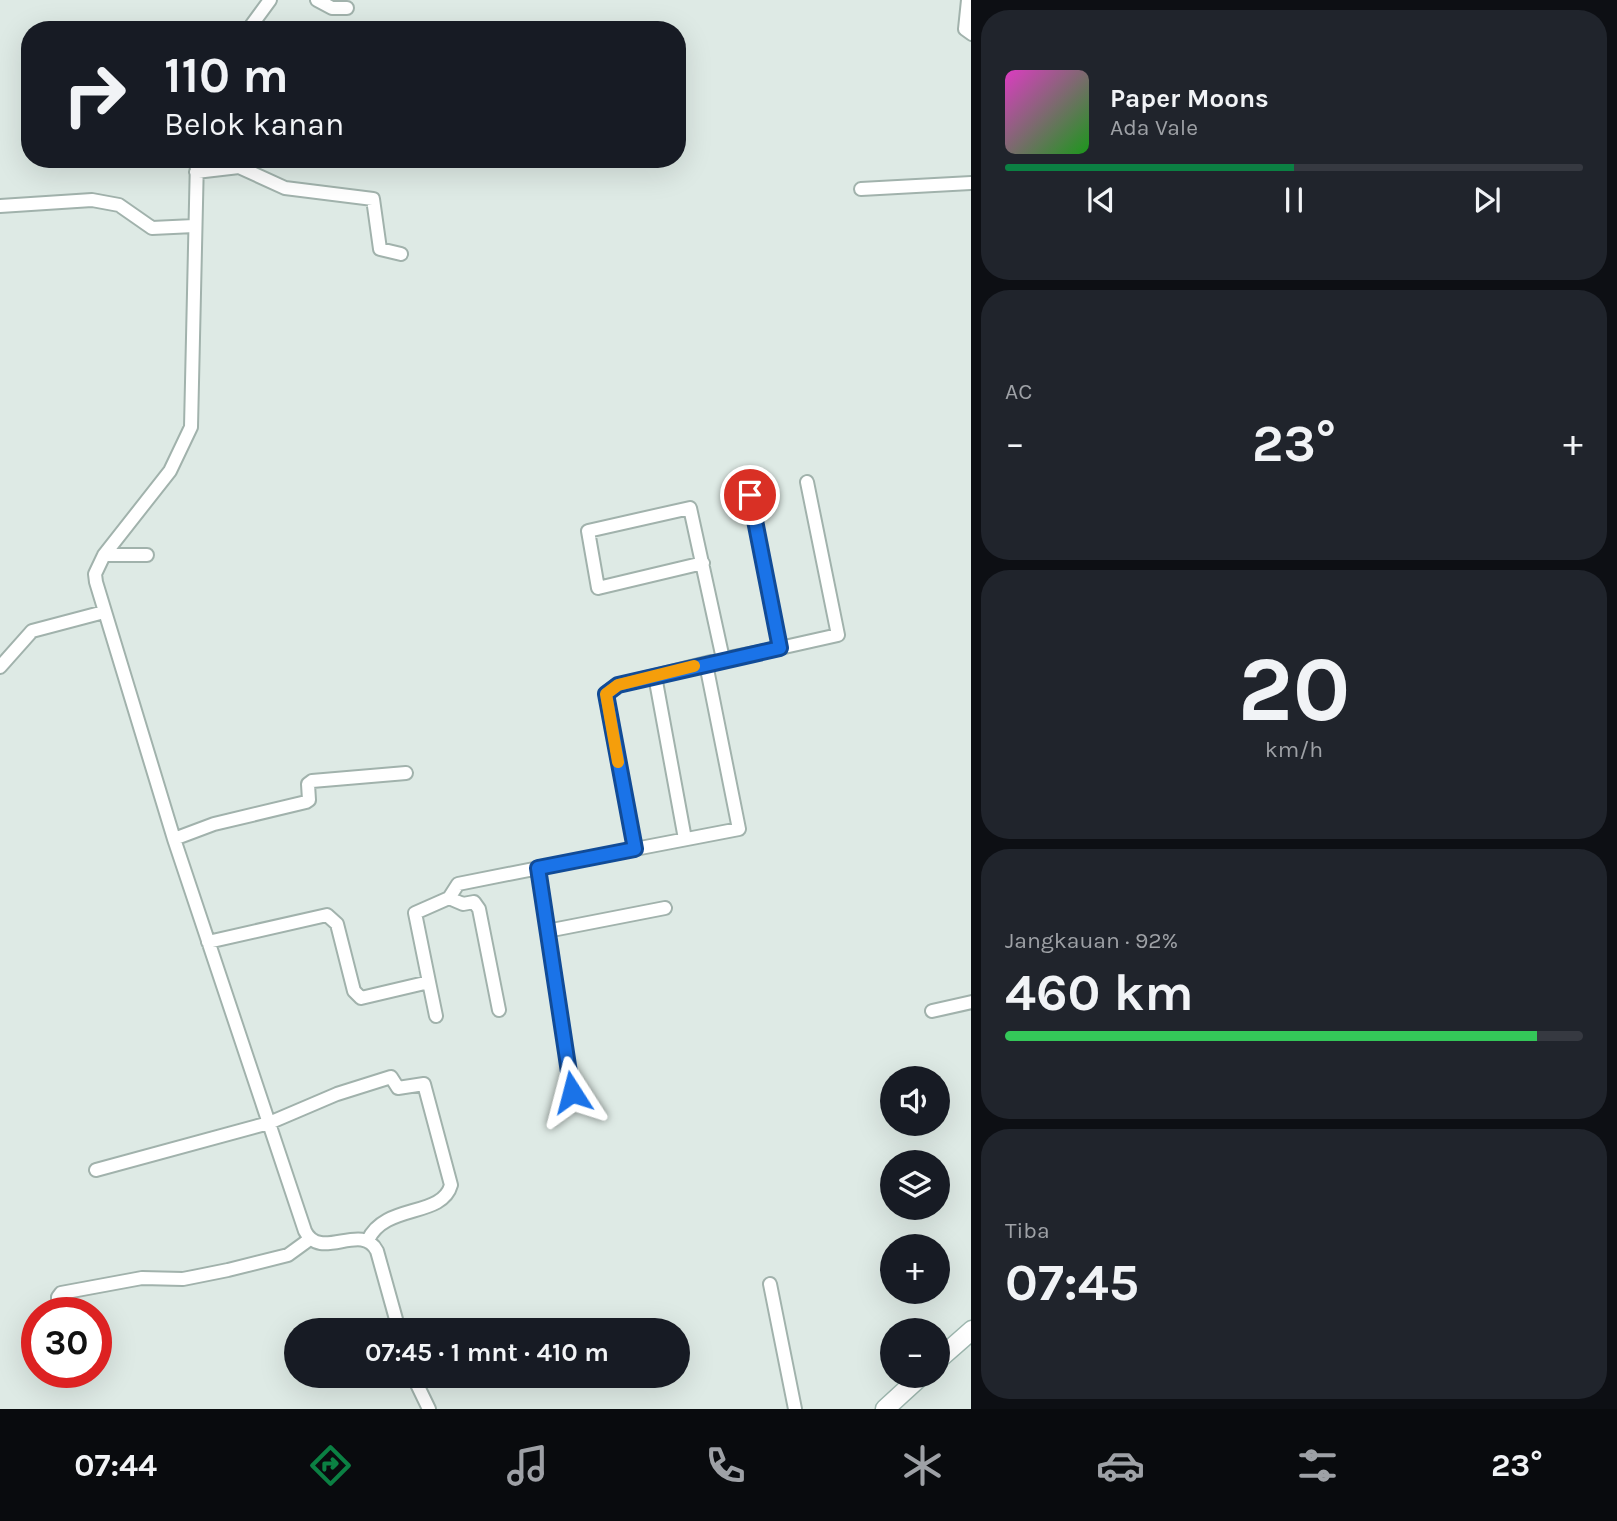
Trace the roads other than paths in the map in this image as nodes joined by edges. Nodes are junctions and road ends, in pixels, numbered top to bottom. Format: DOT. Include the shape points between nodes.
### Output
graph roads {
  1 [pos="270,0"];
  2 [pos="317,0"];
  3 [pos="968,0"];
  4 [pos="347,8"];
  5 [pos="255,21"];
  6 [pos="971,34"];
  7 [pos="197,168"];
  8 [pos="241,168"];
  9 [pos="971,183"];
  10 [pos="862,190"];
  11 [pos="0,206"];
  12 [pos="194,226"];
  13 [pos="401,254"];
  14 [pos="807,482"];
  15 [pos="750,495"];
  16 [pos="104,555"];
  17 [pos="147,555"];
  18 [pos="703,563"];
  19 [pos="104,612"];
  20 [pos="780,648"];
  21 [pos="723,659"];
  22 [pos="706,664"];
  23 [pos="0,667"];
  24 [pos="655,676"];
  25 [pos="406,773"];
  26 [pos="174,839"];
  27 [pos="685,839"];
  28 [pos="635,849"];
  29 [pos="538,868"];
  30 [pos="474,881"];
  31 [pos="449,898"];
  32 [pos="665,908"];
  33 [pos="479,909"];
  34 [pos="548,931"];
  35 [pos="208,942"];
  36 [pos="429,982"];
  37 [pos="971,1002"];
  38 [pos="499,1010"];
  39 [pos="932,1011"];
  40 [pos="436,1016"];
  41 [pos="572,1092"];
  42 [pos="269,1123"];
  43 [pos="96,1170"];
  44 [pos="310,1239"];
  45 [pos="368,1240"];
  46 [pos="770,1284"];
  47 [pos="58,1297"];
  48 [pos="396,1318"];
  49 [pos="971,1330"];
  50 [pos="950,1349"];
  51 [pos="419,1388"];
  52 [pos="908,1388"];
  53 [pos="429,1409"];
  54 [pos="795,1409"];
  55 [pos="885,1409"];
  1 -- 5 [label="street"];
  2 -- 4 [label="street" via="332,8"];
  3 -- 6 [label="street" via="965,29"];
  7 -- 12 [label="street"];
  8 -- 13 [label="street" via="285,188 373,199 380,248"];
  9 -- 10 [label="street"];
  11 -- 12 [label="street" via="92,200 127,209 152,228"];
  12 -- 16 [label="street" via="191,427 170,471"];
  14 -- 20 [label="street" via="838,635"];
  15 -- 20 [label="street"];
  16 -- 17 [label="street"];
  16 -- 19 [label="street" via="95,574"];
  18 -- 18 [label="street" via="598,588 588,531 690,508"];
  18 -- 21 [label="street"];
  19 -- 23 [label="street" via="32,631"];
  19 -- 26 [label="street"];
  20 -- 21 [label="street"];
  21 -- 22 [label="street"];
  22 -- 24 [label="street"];
  22 -- 27 [label="street" via="738,829"];
  24 -- 27 [label="street"];
  24 -- 28 [label="street" via="618,685 606,694"];
  25 -- 26 [label="street" via="311,781 307,802 214,824"];
  26 -- 35 [label="street"];
  27 -- 28 [label="street"];
  28 -- 29 [label="street"];
  29 -- 30 [label="street"];
  29 -- 34 [label="street"];
  30 -- 31 [label="street" via="458,884"];
  30 -- 33 [label="street"];
  31 -- 33 [label="street" via="463,904 474,902"];
  31 -- 36 [label="street" via="415,913"];
  32 -- 34 [label="street"];
  33 -- 38 [label="street"];
  34 -- 41 [label="street"];
  35 -- 36 [label="street" via="327,915 337,924 354,992 361,998"];
  35 -- 42 [label="street"];
  36 -- 40 [label="street"];
  37 -- 39 [label="street"];
  42 -- 43 [label="street"];
  42 -- 44 [label="street"];
  42 -- 45 [label="street" via="373,1081 391,1077 398,1088 425,1084 450,1191 437,1203 386,1219"];
  44 -- 45 [label="street" via="319,1244"];
  44 -- 47 [label="street" via="288,1255 228,1270 183,1279 142,1278"];
  45 -- 48 [label="street" via="377,1251"];
  46 -- 54 [label="street"];
  49 -- 50 [label="main road"];
  51 -- 53 [label="street"];
  52 -- 55 [label="main road"];
}
